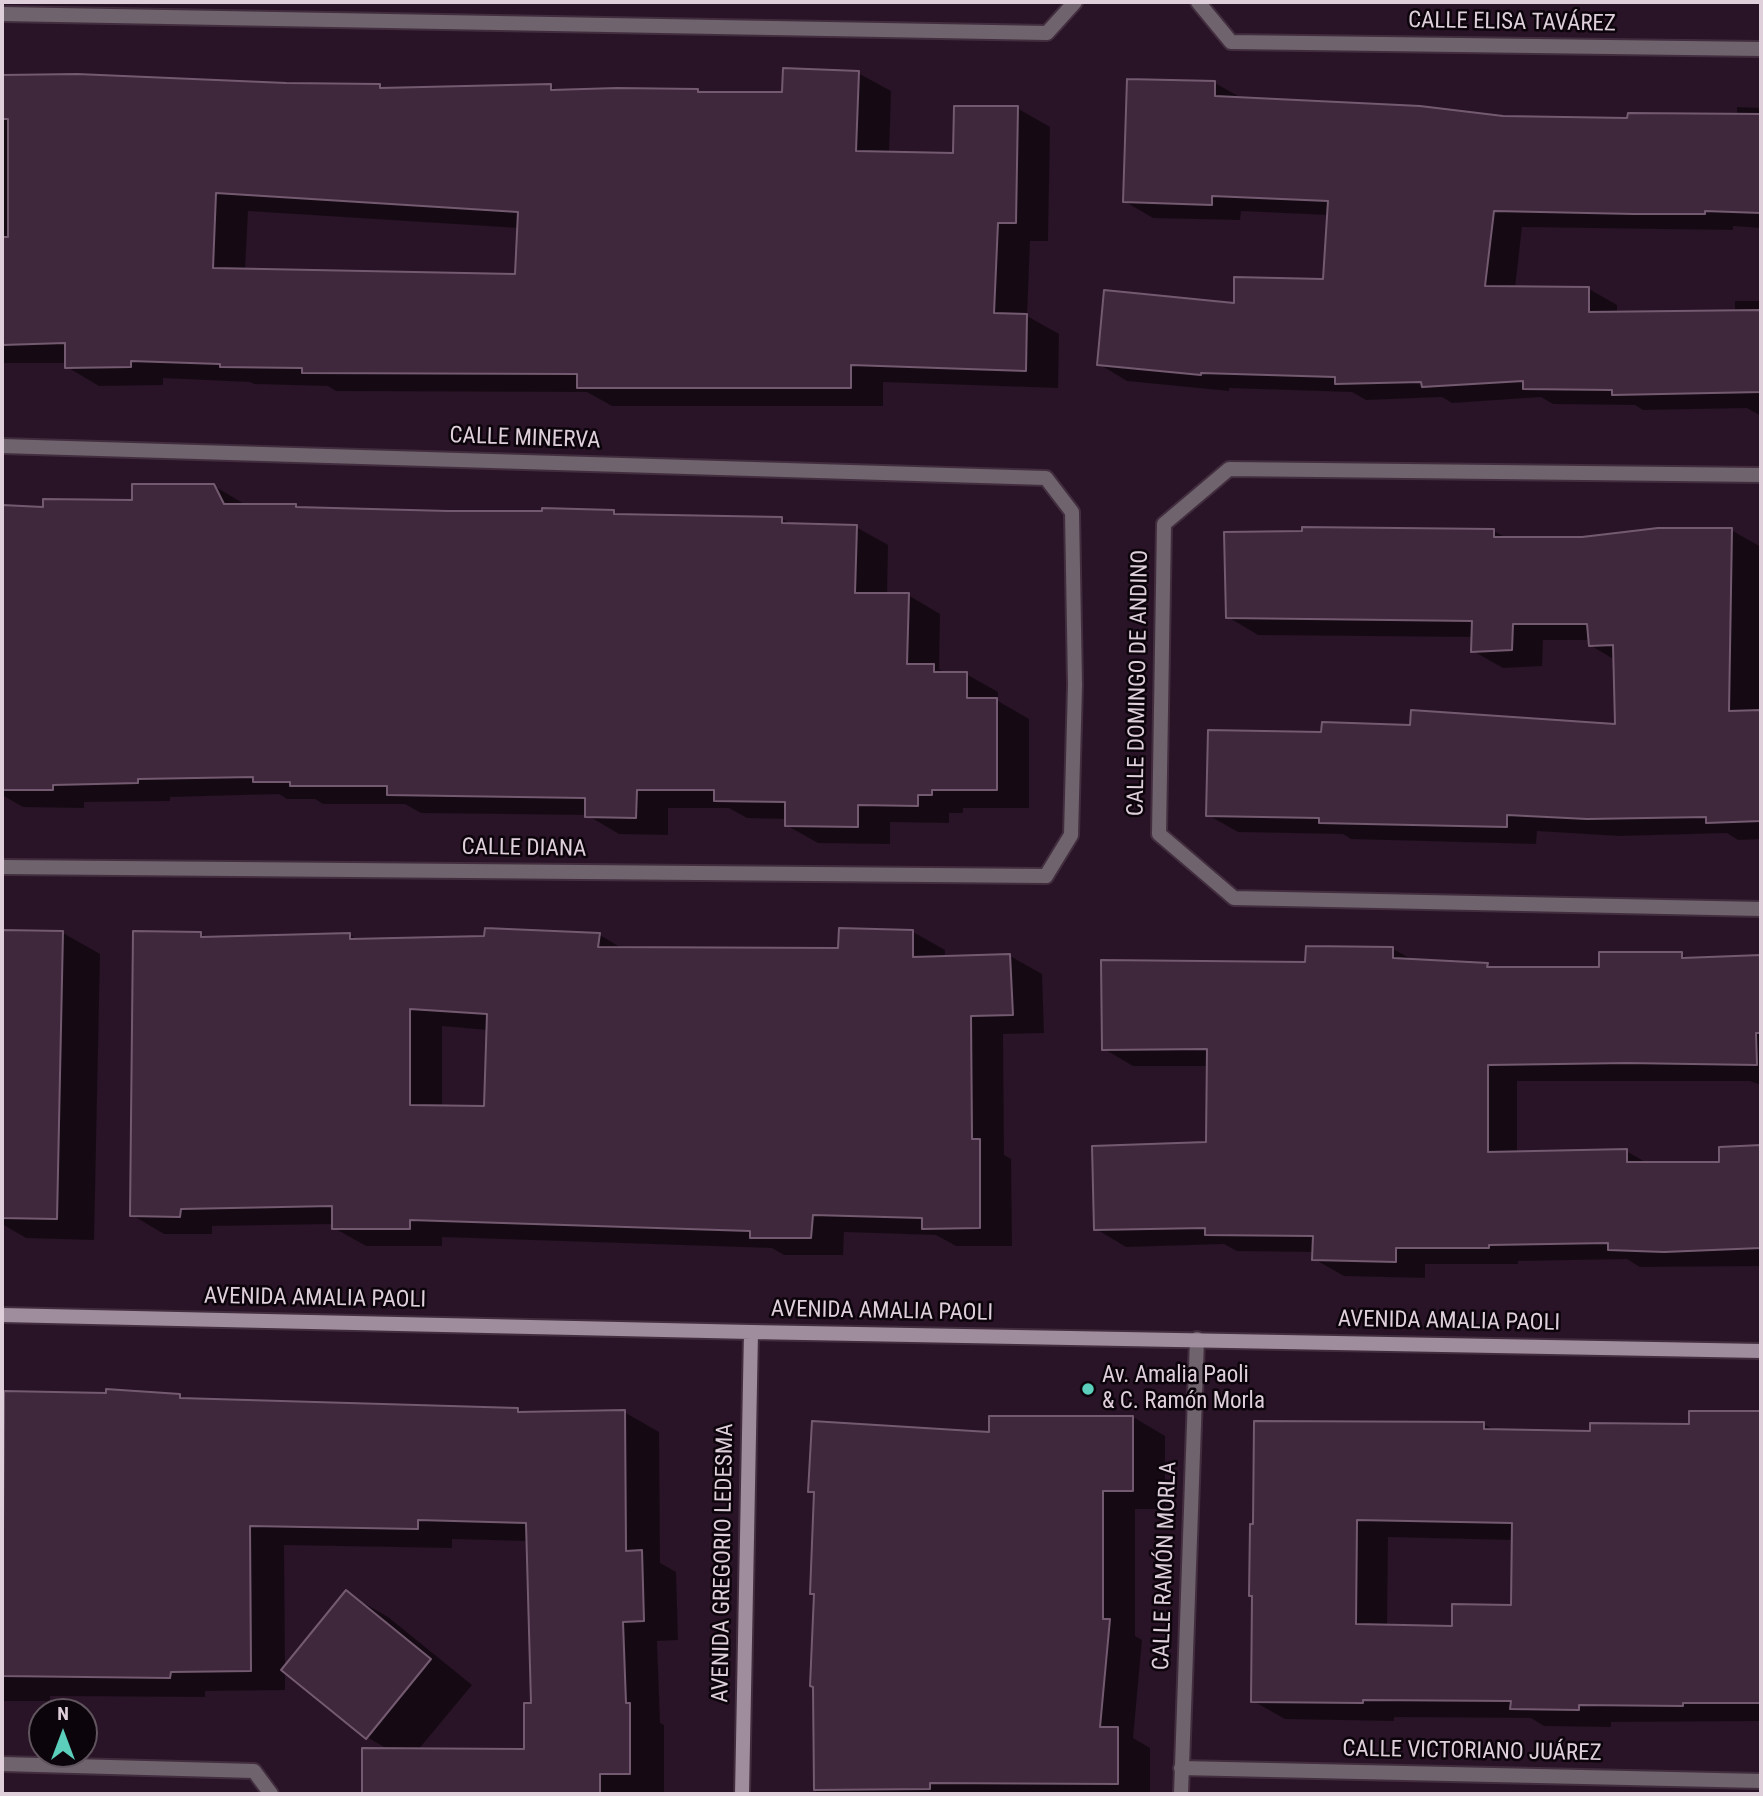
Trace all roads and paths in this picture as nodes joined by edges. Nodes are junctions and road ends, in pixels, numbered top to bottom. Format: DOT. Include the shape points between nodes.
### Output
graph roads {
  1 [pos="1075,2"];
  2 [pos="1198,2"];
  3 [pos="2,14"];
  4 [pos="1761,49"];
  5 [pos="2,446"];
  6 [pos="1761,475"];
  7 [pos="2,867"];
  8 [pos="1046,876"];
  9 [pos="1761,909"];
  10 [pos="2,1315"];
  11 [pos="751,1332"];
  12 [pos="1197,1339"];
  13 [pos="1761,1351"];
  14 [pos="2,1764"];
  15 [pos="1181,1768"];
  16 [pos="1761,1782"];
  17 [pos="271,1794"];
  18 [pos="742,1794"];
  19 [pos="1181,1794"];
  1 -- 3 [label="street" via="1047,33"];
  2 -- 4 [label="street, CALLE ELISA TAVÁREZ" via="1231,42"];
  5 -- 8 [label="street, CALLE MINERVA" via="1046,478 1072,512 1074,685 1072,835"];
  6 -- 9 [label="street, CALLE DOMINGO DE ANDINO" via="1229,469 1164,524 1159,834 1234,898"];
  7 -- 8 [label="street, CALLE DIANA"];
  10 -- 11 [label="street, AVENIDA AMALIA PAOLI"];
  11 -- 12 [label="street, AVENIDA AMALIA PAOLI"];
  11 -- 18 [label="street, AVENIDA GREGORIO LEDESMA"];
  12 -- 13 [label="street, AVENIDA AMALIA PAOLI"];
  12 -- 15 [label="street, CALLE RAMÓN MORLA"];
  14 -- 17 [label="street" via="254,1771"];
  15 -- 16 [label="street, CALLE VICTORIANO JUÁREZ"];
  15 -- 19 [label="street, CALLE RAMÓN MORLA"];
}
